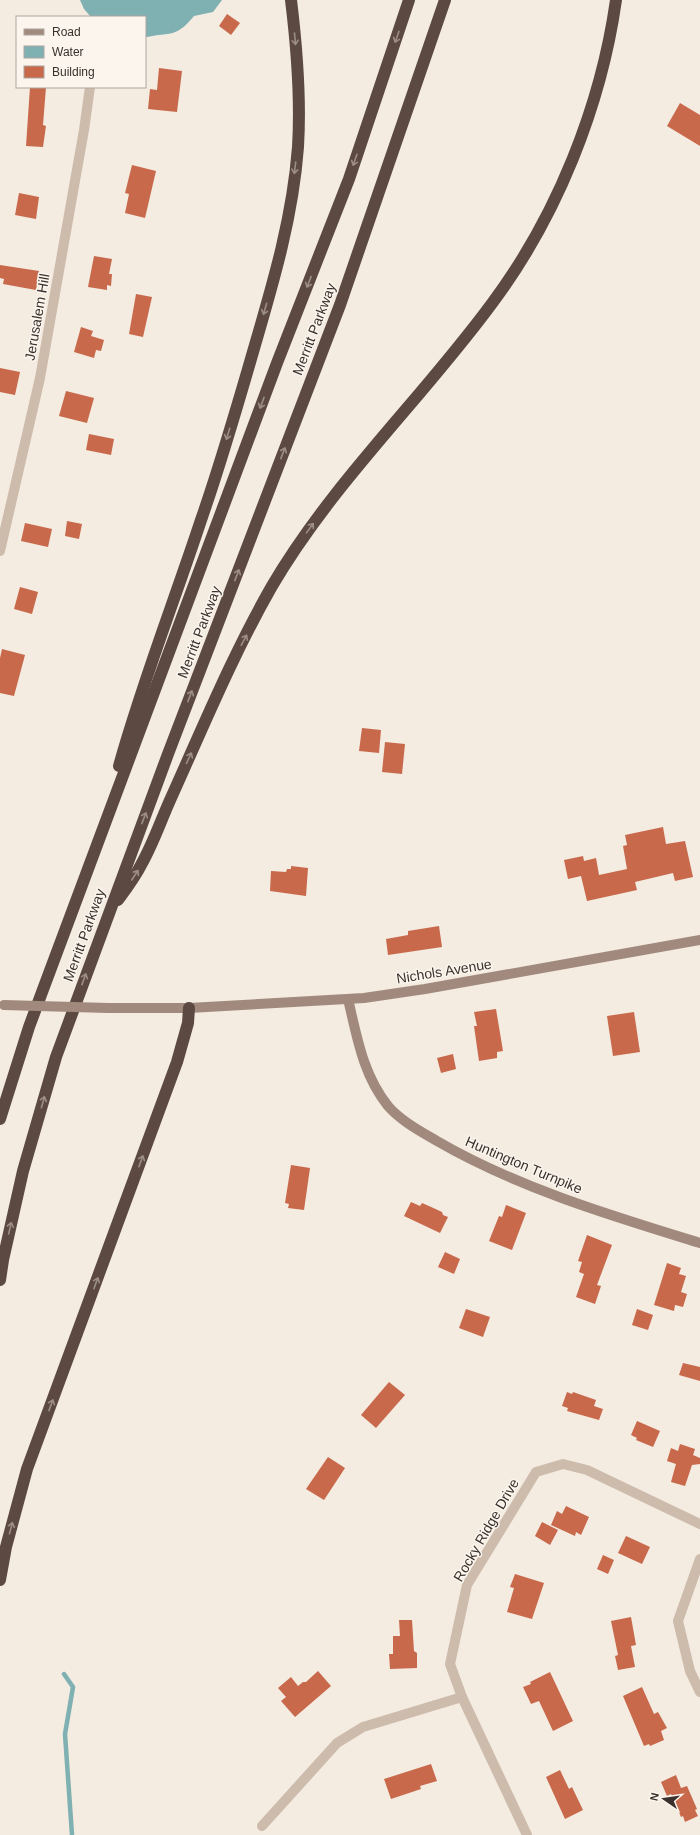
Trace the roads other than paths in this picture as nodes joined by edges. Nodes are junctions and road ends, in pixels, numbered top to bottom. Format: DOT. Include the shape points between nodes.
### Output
graph roads {
  1 [pos="291,0"];
  2 [pos="409,0"];
  3 [pos="444,0"];
  4 [pos="616,0"];
  5 [pos="90,88"];
  6 [pos="0,550"];
  7 [pos="100,837"];
  8 [pos="106,920"];
  9 [pos="700,940"];
  10 [pos="348,999"];
  11 [pos="2,1005"];
  12 [pos="189,1008"];
  13 [pos="0,1118"];
  14 [pos="700,1243"];
  15 [pos="0,1280"];
  16 [pos="700,1524"];
  17 [pos="700,1559"];
  18 [pos="0,1580"];
  19 [pos="700,1692"];
  20 [pos="462,1697"];
  21 [pos="262,1826"];
  22 [pos="527,1835"];
  1 -- 7 [label="highway, one-way" via="298,69 298,147 286,228 276,271 202,520 131,723"];
  2 -- 7 [label="highway, Merritt Parkway, one-way" via="349,179 274,371"];
  8 -- 3 [label="highway, Merritt Parkway, one-way" via="340,305"];
  8 -- 4 [label="highway, one-way" via="141,865 241,644 295,550 351,475 494,302 542,223 580,141 593,102 612,31"];
  5 -- 6 [label="street, Jerusalem Hill" via="40,378"];
  7 -- 13 [label="highway, Merritt Parkway" via="29,1027"];
  15 -- 8 [label="highway, Merritt Parkway, one-way" via="23,1171 56,1057"];
  9 -- 10 [label="main road, Nichols Avenue" via="433,988"];
  10 -- 12 [label="main road, Nichols Avenue"];
  10 -- 14 [label="main road, Huntington Turnpike" via="362,1059 372,1082 389,1107 413,1127 457,1152 516,1180 642,1226"];
  11 -- 12 [label="main road, bridge"];
  18 -- 12 [label="highway, one-way" via="27,1469 177,1062 188,1023"];
  16 -- 20 [label="street, Rocky Ridge Drive" via="587,1470 562,1464 536,1472 467,1585 450,1664"];
  17 -- 19 [label="street" via="678,1621 690,1671"];
  20 -- 21 [label="street" via="363,1727 337,1743"];
  20 -- 22 [label="street, Rocky Ridge Drive"];
}
